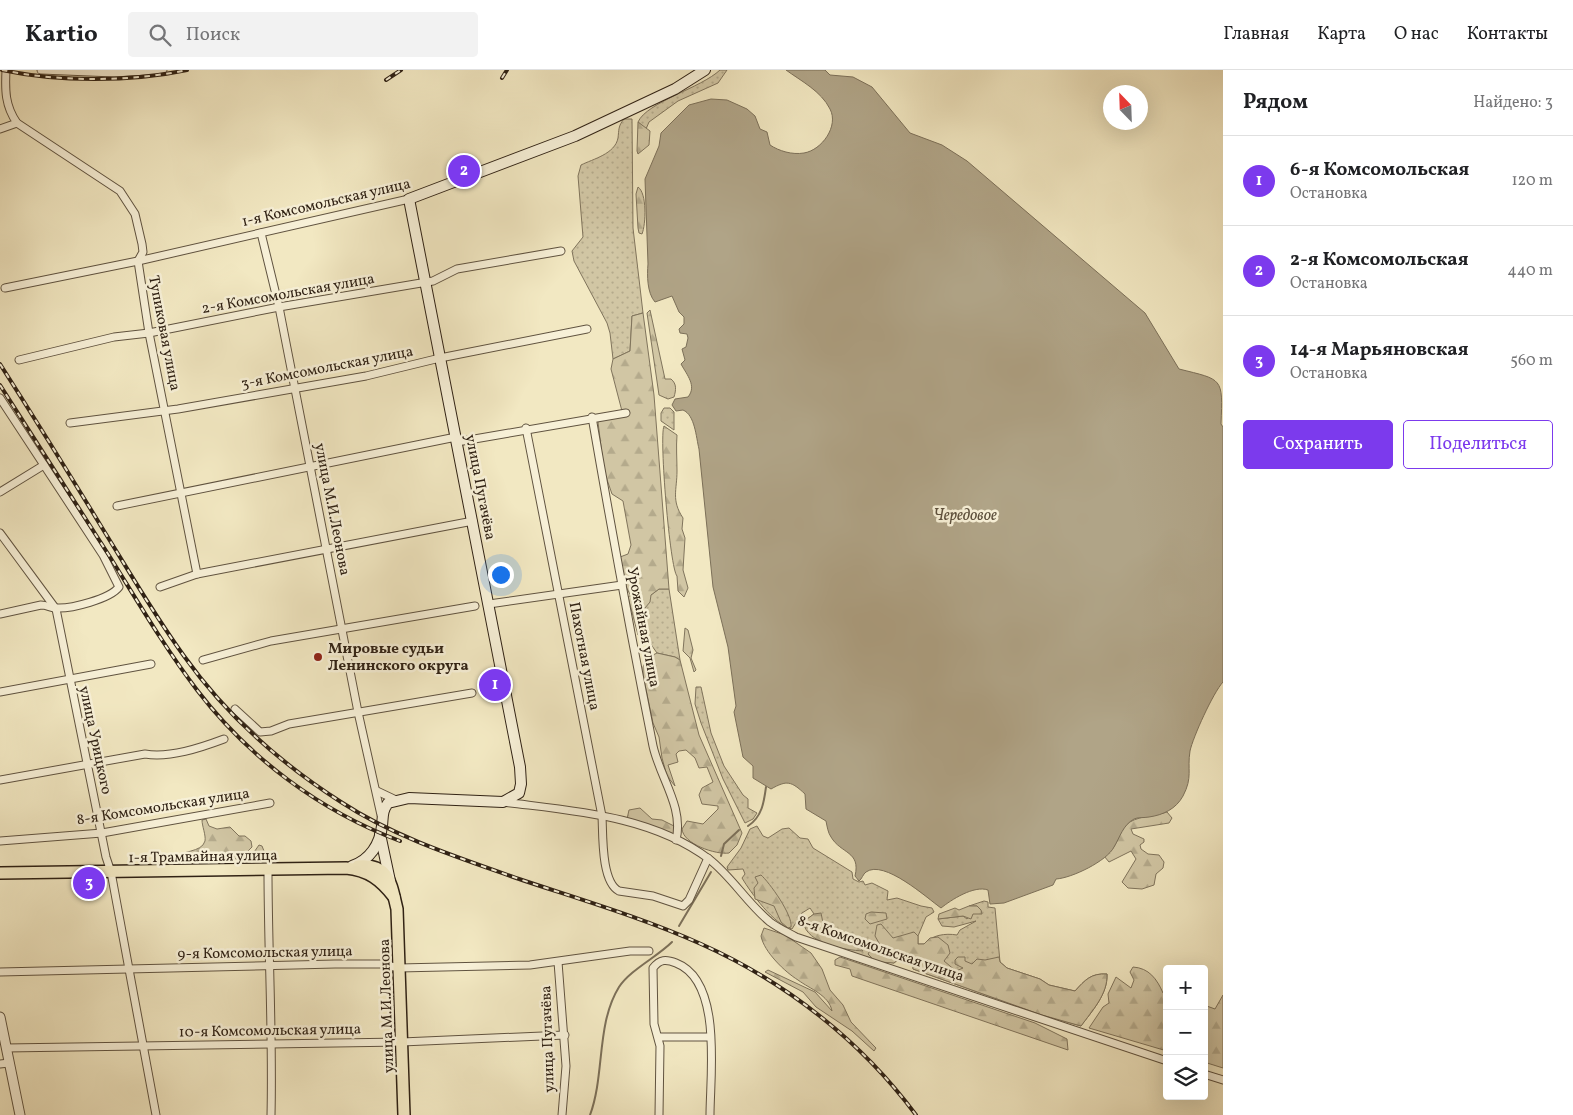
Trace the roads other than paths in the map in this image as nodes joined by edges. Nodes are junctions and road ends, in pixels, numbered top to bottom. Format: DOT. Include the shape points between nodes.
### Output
graph roads {
  1 [pos="6,70"];
  2 [pos="41,70"];
  3 [pos="163,70"];
  4 [pos="705,70"];
  5 [pos="17,123"];
  6 [pos="0,129"];
  7 [pos="409,199"];
  8 [pos="261,233"];
  9 [pos="561,251"];
  10 [pos="138,261"];
  11 [pos="425,283"];
  12 [pos="5,288"];
  13 [pos="279,308"];
  14 [pos="587,329"];
  15 [pos="149,333"];
  16 [pos="440,358"];
  17 [pos="20,360"];
  18 [pos="294,389"];
  19 [pos="0,398"];
  20 [pos="166,410"];
  21 [pos="626,413"];
  22 [pos="592,417"];
  23 [pos="70,423"];
  24 [pos="526,428"];
  25 [pos="456,439"];
  26 [pos="44,466"];
  27 [pos="310,468"];
  28 [pos="0,492"];
  29 [pos="182,494"];
  30 [pos="117,506"];
  31 [pos="473,521"];
  32 [pos="0,533"];
  33 [pos="326,550"];
  34 [pos="197,574"];
  35 [pos="622,585"];
  36 [pos="160,587"];
  37 [pos="559,595"];
  38 [pos="489,604"];
  39 [pos="475,606"];
  40 [pos="56,608"];
  41 [pos="0,614"];
  42 [pos="341,629"];
  43 [pos="203,660"];
  44 [pos="151,664"];
  45 [pos="70,679"];
  46 [pos="0,692"];
  47 [pos="472,693"];
  48 [pos="235,709"];
  49 [pos="358,712"];
  50 [pos="224,740"];
  51 [pos="88,765"];
  52 [pos="0,780"];
  53 [pos="377,791"];
  54 [pos="519,793"];
  55 [pos="396,800"];
  56 [pos="503,802"];
  57 [pos="270,803"];
  58 [pos="529,806"];
  59 [pos="602,816"];
  60 [pos="381,825"];
  61 [pos="102,833"];
  62 [pos="676,840"];
  63 [pos="0,841"];
  64 [pos="373,852"];
  65 [pos="385,857"];
  66 [pos="708,858"];
  67 [pos="375,867"];
  68 [pos="352,869"];
  69 [pos="268,870"];
  70 [pos="0,872"];
  71 [pos="111,872"];
  72 [pos="387,883"];
  73 [pos="649,951"];
  74 [pos="558,962"];
  75 [pos="269,965"];
  76 [pos="129,968"];
  77 [pos="399,968"];
  78 [pos="0,972"];
  79 [pos="0,1017"];
  80 [pos="565,1035"];
  81 [pos="659,1037"];
  82 [pos="710,1037"];
  83 [pos="2,1038"];
  84 [pos="402,1042"];
  85 [pos="272,1044"];
  86 [pos="145,1047"];
  87 [pos="6,1048"];
  88 [pos="1163,1060"];
  89 [pos="4,1064"];
  90 [pos="1208,1075"];
  91 [pos="1223,1080"];
  92 [pos="20,1115"];
  93 [pos="156,1115"];
  94 [pos="271,1115"];
  95 [pos="404,1115"];
  96 [pos="562,1115"];
  97 [pos="659,1115"];
  98 [pos="710,1115"];
  1 -- 5 [label="street" via="6,100"];
  2 -- 3 [label="street" via="105,73"];
  4 -- 7 [label="main road, 1-я Комсомольская улица" via="675,89 574,136"];
  5 -- 6 [label="street"];
  5 -- 10 [label="street, Тупиковая улица" via="120,191 135,214 141,236 143,252"];
  7 -- 8 [label="street, 1-я Комсомольская улица"];
  7 -- 11 [label="main road, улица Пугачёва"];
  8 -- 10 [label="street, 1-я Комсомольская улица"];
  8 -- 13 [label="street, улица М.И.Леонова"];
  9 -- 11 [label="street, 2-я Комсомольская улица" via="458,269"];
  10 -- 12 [label="street, 1-я Комсомольская улица"];
  10 -- 15 [label="street, Тупиковая улица"];
  11 -- 13 [label="street, 2-я Комсомольская улица"];
  11 -- 16 [label="main road, улица Пугачёва"];
  13 -- 15 [label="street, 2-я Комсомольская улица"];
  13 -- 18 [label="street, улица М.И.Леонова"];
  14 -- 16 [label="street, 3-я Комсомольская улица"];
  15 -- 17 [label="street, 2-я Комсомольская улица" via="114,337"];
  15 -- 20 [label="street, Тупиковая улица"];
  16 -- 18 [label="street, 3-я Комсомольская улица"];
  16 -- 25 [label="main road, улица Пугачёва"];
  18 -- 20 [label="street, 3-я Комсомольская улица"];
  18 -- 27 [label="street, улица М.И.Леонова"];
  19 -- 26 [label="street"];
  20 -- 23 [label="street, 3-я Комсомольская улица"];
  20 -- 29 [label="street, Тупиковая улица"];
  21 -- 22 [label="street"];
  22 -- 24 [label="street"];
  22 -- 35 [label="street, Урожайная улица"];
  24 -- 25 [label="street"];
  24 -- 37 [label="street, Пахотная улица"];
  25 -- 27 [label="street"];
  25 -- 31 [label="main road, улица Пугачёва"];
  26 -- 28 [label="street"];
  26 -- 40 [label="street" via="107,562 119,587 104,599"];
  27 -- 29 [label="street"];
  27 -- 33 [label="street, улица М.И.Леонова"];
  29 -- 30 [label="street"];
  29 -- 34 [label="street, Тупиковая улица"];
  31 -- 33 [label="street"];
  31 -- 38 [label="main road, улица Пугачёва"];
  32 -- 40 [label="street, улица Урицкого"];
  33 -- 34 [label="street"];
  33 -- 42 [label="street, улица М.И.Леонова"];
  34 -- 36 [label="street"];
  35 -- 37 [label="street"];
  35 -- 62 [label="street, Урожайная улица" via="654,749 676,810 679,826"];
  37 -- 38 [label="street"];
  37 -- 59 [label="street, Пахотная улица"];
  38 -- 54 [label="main road, улица Пугачёва" via="520,767"];
  39 -- 42 [label="street"];
  40 -- 41 [label="street" via="41,605"];
  40 -- 45 [label="street, улица Урицкого"];
  42 -- 43 [label="street" via="271,641"];
  42 -- 49 [label="street, улица М.И.Леонова"];
  44 -- 45 [label="street"];
  45 -- 46 [label="street"];
  45 -- 51 [label="street, улица Урицкого"];
  47 -- 49 [label="street"];
  48 -- 49 [label="street" via="260,732"];
  49 -- 53 [label="street, улица М.И.Леонова"];
  50 -- 51 [label="street" via="156,756 144,754"];
  51 -- 52 [label="street"];
  51 -- 61 [label="street, улица Урицкого"];
  53 -- 55 [label="street"];
  53 -- 60 [label="street, улица М.И.Леонова"];
  54 -- 56 [label="main road"];
  54 -- 58 [label="street"];
  55 -- 56 [label="main road, 8-я Комсомольская улица"];
  55 -- 60 [label="main road"];
  56 -- 58 [label="street, 8-я Комсомольская улица"];
  57 -- 61 [label="street, 8-я Комсомольская улица"];
  58 -- 59 [label="street, 8-я Комсомольская улица"];
  59 -- 62 [label="street, 8-я Комсомольская улица" via="627,820"];
  59 -- 66 [label="street, Пахотная улица" via="607,872 614,888 683,906 690,900"];
  60 -- 64 [label="main road"];
  60 -- 65 [label="main road"];
  61 -- 63 [label="street, 8-я Комсомольская улица"];
  61 -- 71 [label="street, улица Урицкого"];
  62 -- 66 [label="street, 8-я Комсомольская улица"];
  64 -- 67 [label="main road"];
  64 -- 68 [label="main road"];
  65 -- 67 [label="main road"];
  65 -- 72 [label="main road"];
  66 -- 88 [label="street, 8-я Комсомольская улица" via="769,921 796,936"];
  67 -- 68 [label="main road, 1-я Трамвайная улица"];
  67 -- 72 [label="main road" via="382,870"];
  68 -- 69 [label="main road, 1-я Трамвайная улица"];
  68 -- 72 [label="main road"];
  69 -- 71 [label="main road, 1-я Трамвайная улица"];
  69 -- 75 [label="street"];
  70 -- 71 [label="main road, 1-я Трамвайная улица"];
  71 -- 76 [label="street, улица Урицкого"];
  72 -- 77 [label="main road, улица М.И.Леонова" via="394,897 399,922"];
  73 -- 74 [label="street, 9-я Комсомольская улица"];
  74 -- 77 [label="street, 9-я Комсомольская улица"];
  74 -- 80 [label="street, улица Пугачёва"];
  75 -- 76 [label="street, 9-я Комсомольская улица"];
  75 -- 77 [label="street, 9-я Комсомольская улица" via="382,964"];
  75 -- 85 [label="street"];
  76 -- 78 [label="street, 9-я Комсомольская улица"];
  76 -- 86 [label="street, улица Урицкого"];
  77 -- 84 [label="main road, улица М.И.Леонова"];
  79 -- 83 [label="street"];
  80 -- 84 [label="street, 10-я Комсомольская улица"];
  80 -- 96 [label="street, улица Пугачёва"];
  81 -- 82 [label="street"];
  81 -- 82 [label="street" via="654,1024 653,968 658,962 668,960 680,964 697,979 706,998"];
  81 -- 97 [label="street"];
  82 -- 98 [label="street"];
  83 -- 87 [label="street"];
  84 -- 85 [label="street, 10-я Комсомольская улица"];
  84 -- 95 [label="main road, улица М.И.Леонова"];
  85 -- 86 [label="street, 10-я Комсомольская улица"];
  85 -- 94 [label="street"];
  86 -- 87 [label="street, 10-я Комсомольская улица"];
  86 -- 93 [label="street, улица Урицкого"];
  87 -- 89 [label="street"];
  89 -- 92 [label="street"];
  90 -- 91 [label="street"];
}
